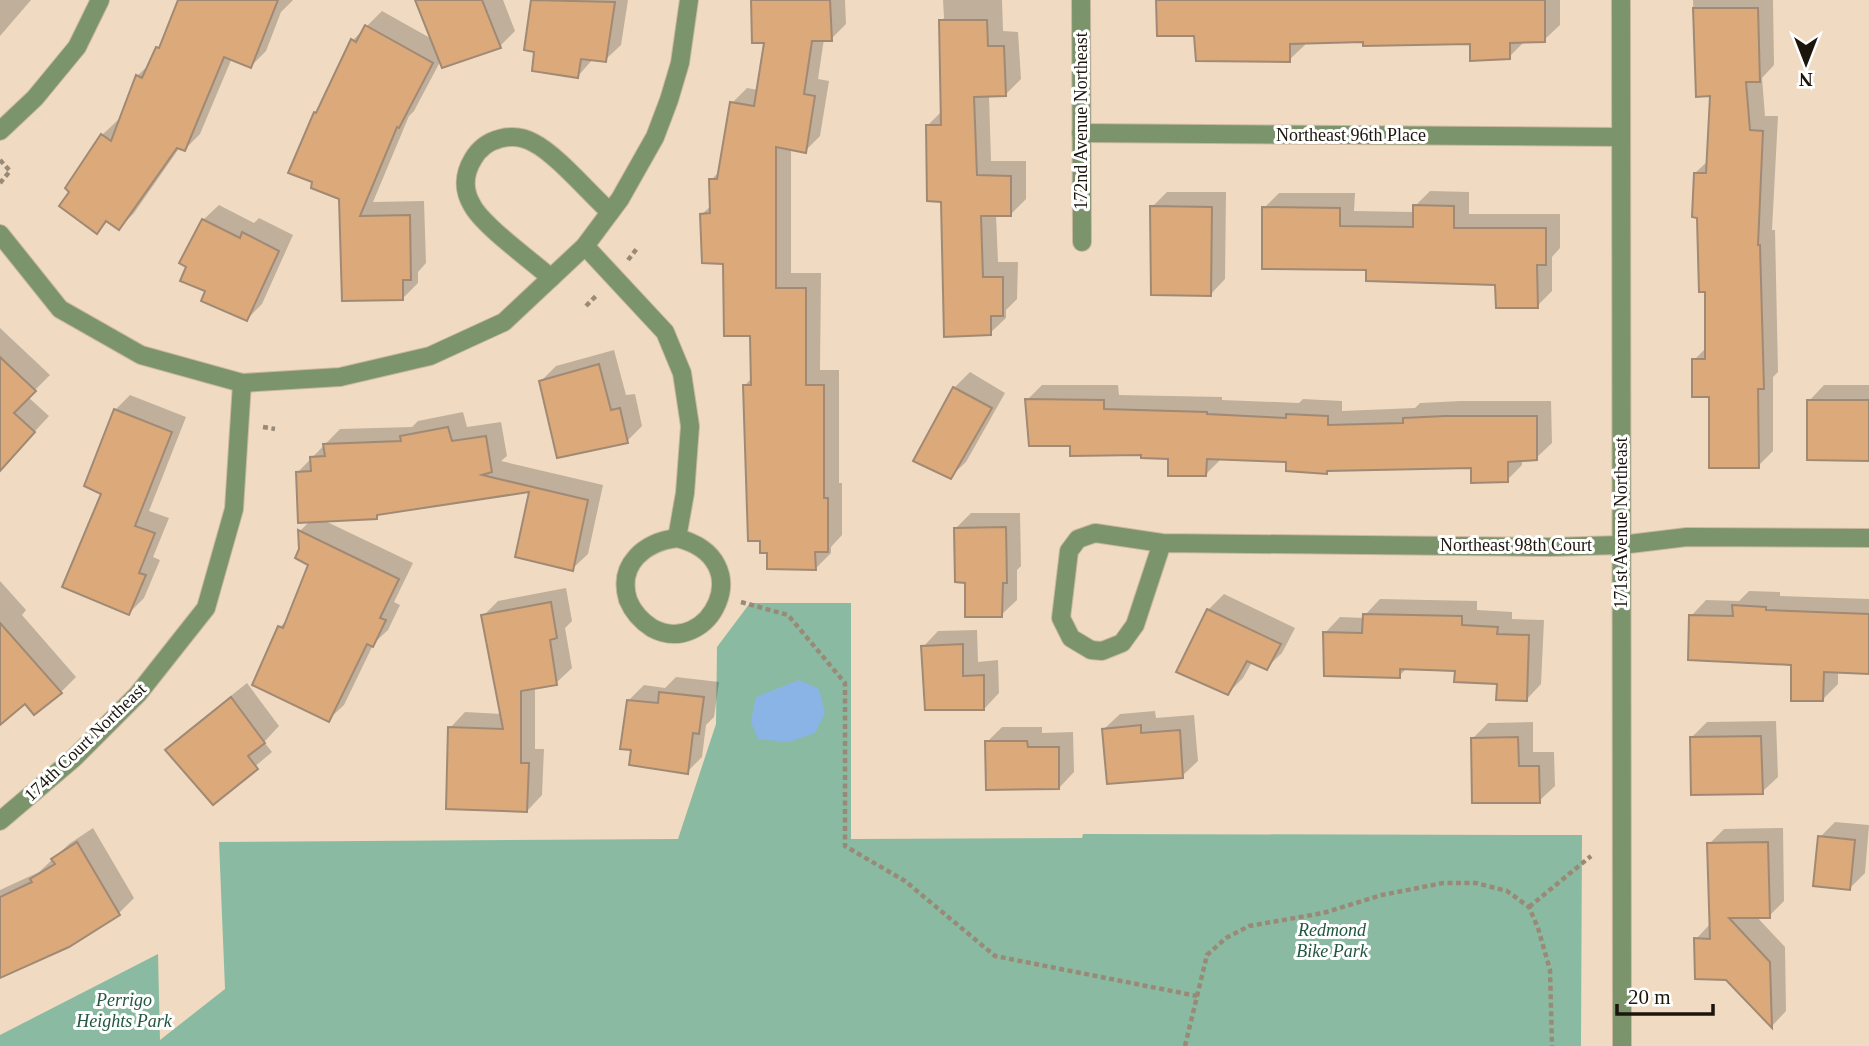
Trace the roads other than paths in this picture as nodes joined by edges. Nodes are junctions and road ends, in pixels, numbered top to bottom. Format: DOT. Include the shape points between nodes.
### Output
graph roads {
  1 [pos="100,0"];
  2 [pos="689,0"];
  3 [pos="1080,0"];
  4 [pos="1620,0"];
  5 [pos="0,131"];
  6 [pos="1081,133"];
  7 [pos="1620,137"];
  8 [pos="610,212"];
  9 [pos="0,234"];
  10 [pos="1082,242"];
  11 [pos="585,246"];
  12 [pos="551,278"];
  13 [pos="242,383"];
  14 [pos="677,538"];
  15 [pos="1869,538"];
  16 [pos="1162,543"];
  17 [pos="1621,544"];
  18 [pos="1,820"];
  19 [pos="1622,1046"];
  1 -- 5 [label="street" via="77,47 35,98"];
  2 -- 8 [label="street" via="680,63 669,100 655,137"];
  3 -- 6 [label="street, 172nd Avenue Northeast"];
  4 -- 7 [label="street, 171st Avenue Northeast"];
  6 -- 7 [label="street, Northeast 96th Place"];
  6 -- 10 [label="street, 172nd Avenue Northeast"];
  7 -- 17 [label="street, 171st Avenue Northeast"];
  8 -- 11 [label="street"];
  8 -- 12 [label="street" via="534,142 509,137 485,145 476,154 466,190 477,214"];
  9 -- 13 [label="street" via="60,309 141,355"];
  11 -- 12 [label="street"];
  11 -- 14 [label="street" via="665,332 682,373 690,426"];
  12 -- 13 [label="street" via="504,321 430,356 340,377"];
  13 -- 18 [label="street, 174th Court Northeast" via="234,509 205,608 138,694 73,759"];
  14 -- 14 [label="street" via="649,545 637,555 626,582 633,611 656,630 670,633 699,626 710,617 720,596 720,574 714,561 704,549"];
  15 -- 17 [label="street, Northeast 98th Court" via="1688,537"];
  16 -- 16 [label="street, Northeast 98th Court" via="1095,533 1072,544 1061,618 1080,646 1102,651 1122,643 1135,625"];
  16 -- 17 [label="street, Northeast 98th Court"];
  17 -- 19 [label="street, 171st Avenue Northeast"];
}
